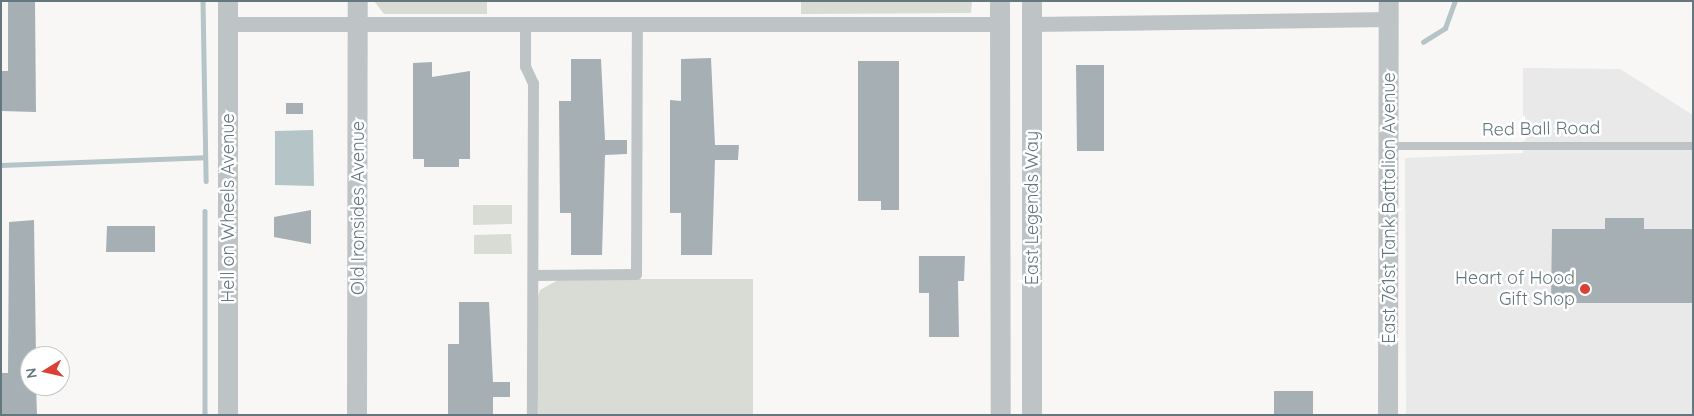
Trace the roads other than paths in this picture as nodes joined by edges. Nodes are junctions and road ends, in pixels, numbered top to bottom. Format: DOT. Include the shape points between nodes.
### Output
graph roads {
  1 [pos="228,1"];
  2 [pos="358,1"];
  3 [pos="1000,1"];
  4 [pos="1012,1"];
  5 [pos="1032,1"];
  6 [pos="1389,10"];
  7 [pos="637,23"];
  8 [pos="228,24"];
  9 [pos="358,24"];
  10 [pos="525,24"];
  11 [pos="1000,24"];
  12 [pos="1032,24"];
  13 [pos="1032,76"];
  14 [pos="1390,146"];
  15 [pos="1693,146"];
  16 [pos="534,275"];
  17 [pos="1390,413"];
  18 [pos="228,415"];
  19 [pos="358,415"];
  20 [pos="532,415"];
  21 [pos="1001,415"];
  22 [pos="1032,415"];
  1 -- 8 [label="street, Hell on Wheels Avenue"];
  2 -- 9 [label="street, Old Ironsides Avenue"];
  3 -- 11 [label="street, East Legends Way"];
  4 -- 12 [label="street"];
  5 -- 12 [label="street, East Legends Way"];
  6 -- 12 [label="street"];
  6 -- 14 [label="street, East 761st Tank Battalion Avenue"];
  7 -- 10 [label="street"];
  7 -- 11 [label="street"];
  7 -- 16 [label="street" via="636,274"];
  8 -- 9 [label="street"];
  8 -- 18 [label="street, Hell on Wheels Avenue"];
  9 -- 10 [label="street"];
  9 -- 19 [label="street, Old Ironsides Avenue"];
  10 -- 16 [label="street" via="525,66 533,83"];
  11 -- 13 [label="street" via="1018,35"];
  11 -- 21 [label="street, East Legends Way"];
  12 -- 13 [label="street, East Legends Way"];
  13 -- 22 [label="street, East Legends Way"];
  14 -- 15 [label="lane, Red Ball Road"];
  14 -- 17 [label="street, East 761st Tank Battalion Avenue"];
  16 -- 20 [label="street"];
}
